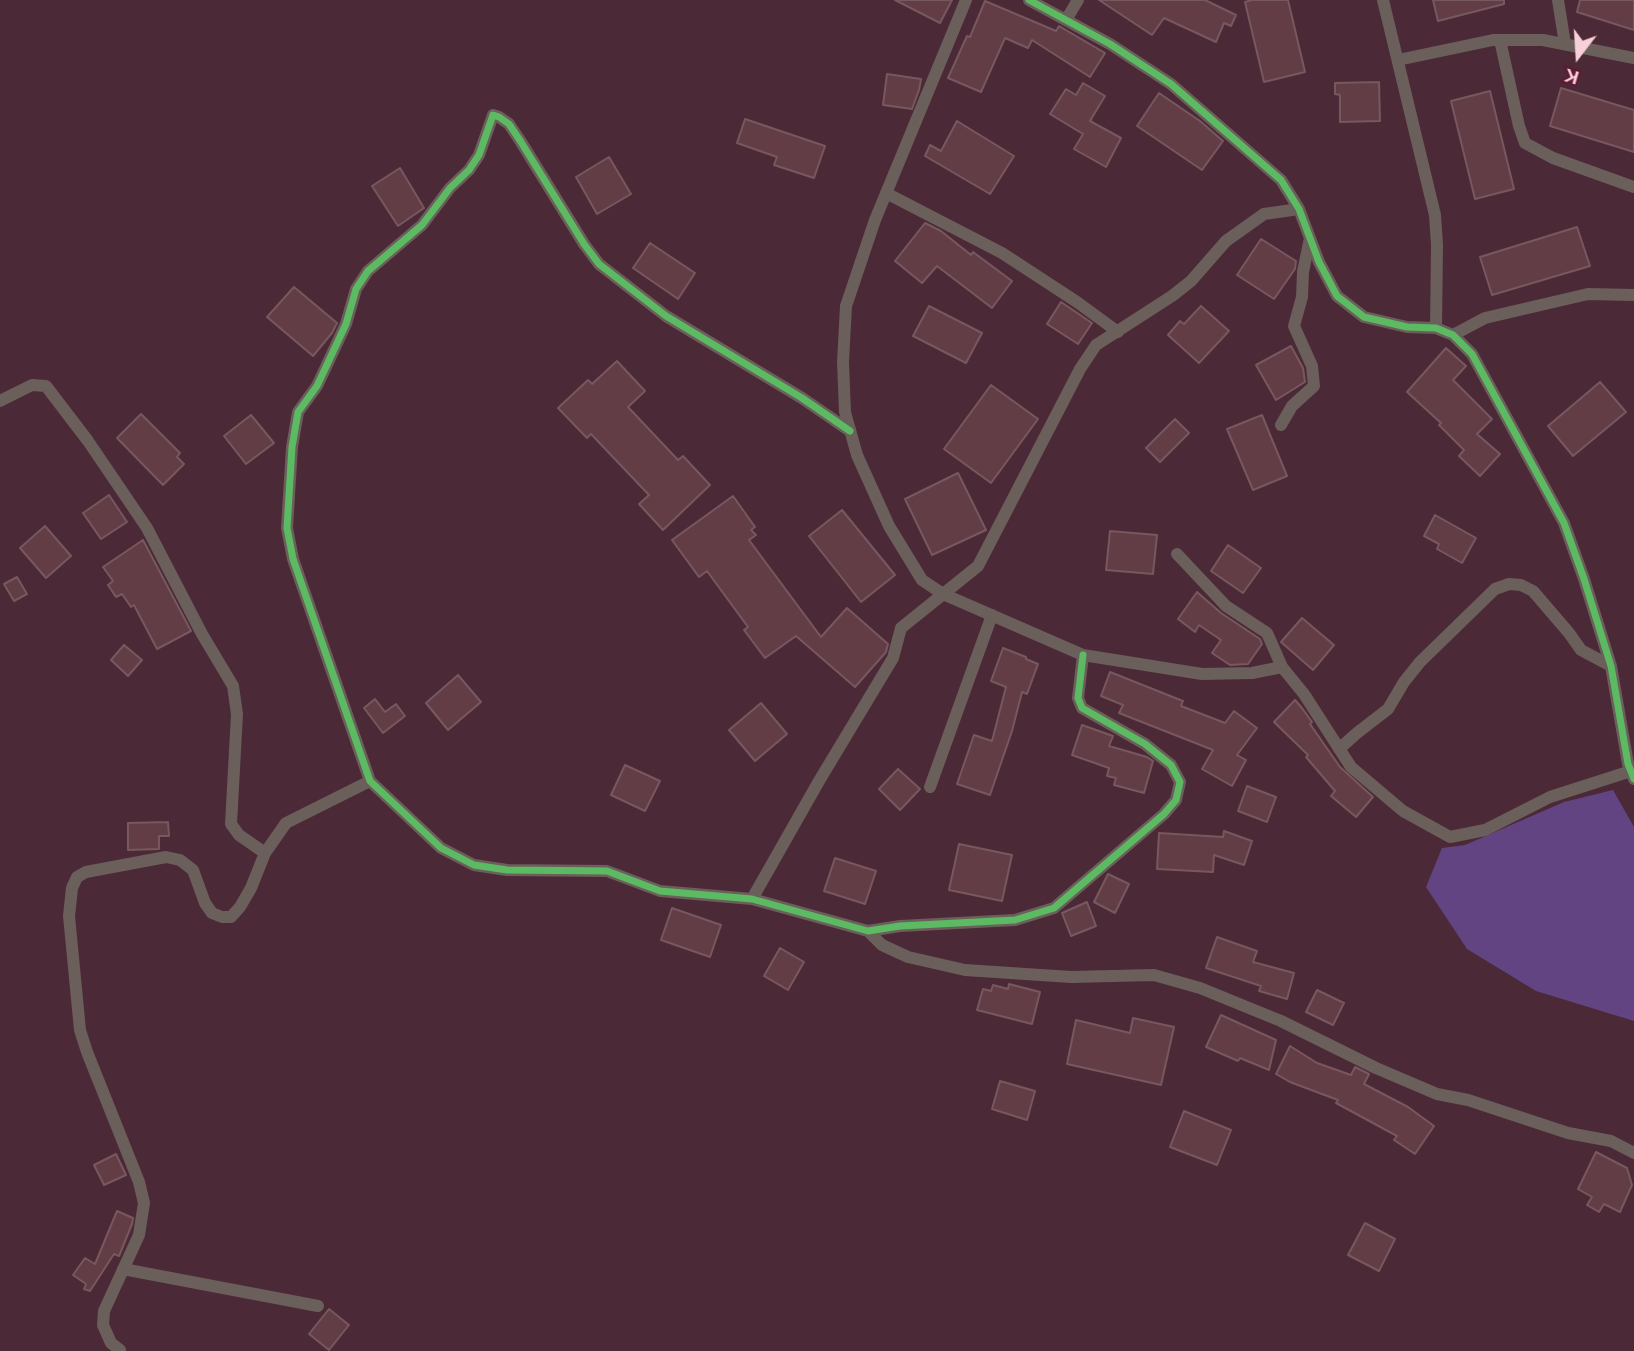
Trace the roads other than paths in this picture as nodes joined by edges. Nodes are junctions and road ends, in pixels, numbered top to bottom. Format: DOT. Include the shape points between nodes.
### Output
graph roads {
  1 [pos="966,0"];
  2 [pos="1029,0"];
  3 [pos="1078,0"];
  4 [pos="1383,0"];
  5 [pos="1558,0"];
  6 [pos="1066,20"];
  7 [pos="1500,40"];
  8 [pos="1565,44"];
  9 [pos="1634,58"];
  10 [pos="1398,60"];
  11 [pos="1634,187"];
  12 [pos="886,193"];
  13 [pos="1299,209"];
  14 [pos="1310,237"];
  15 [pos="1634,295"];
  16 [pos="1436,328"];
  17 [pos="1118,332"];
  18 [pos="1453,335"];
  19 [pos="0,401"];
  20 [pos="1281,425"];
  21 [pos="850,431"];
  22 [pos="1177,554"];
  23 [pos="943,594"];
  24 [pos="992,615"];
  25 [pos="1083,655"];
  26 [pos="1611,666"];
  27 [pos="1282,667"];
  28 [pos="1339,749"];
  29 [pos="1632,775"];
  30 [pos="370,781"];
  31 [pos="930,787"];
  32 [pos="265,853"];
  33 [pos="752,899"];
  34 [pos="868,931"];
  35 [pos="1634,1153"];
  36 [pos="123,1269"];
  37 [pos="318,1306"];
  38 [pos="120,1350"];
  1 -- 12 [label="street"];
  2 -- 6 [label="street"];
  3 -- 6 [label="street"];
  4 -- 10 [label="street"];
  5 -- 8 [label="street"];
  6 -- 13 [label="street" via="1171,84 1281,180"];
  7 -- 8 [label="street"];
  7 -- 10 [label="street"];
  7 -- 11 [label="street" via="1525,143"];
  8 -- 9 [label="street"];
  10 -- 16 [label="street" via="1435,215"];
  12 -- 17 [label="street" via="1002,253"];
  12 -- 21 [label="street" via="846,306 842,362"];
  13 -- 14 [label="street"];
  13 -- 17 [label="street" via="1264,214 1226,242 1191,281"];
  14 -- 16 [label="street" via="1337,296 1364,317 1406,327"];
  14 -- 20 [label="street" via="1294,326 1312,366 1314,386"];
  15 -- 18 [label="street" via="1588,294 1485,318"];
  16 -- 18 [label="street"];
  17 -- 23 [label="street" via="1096,345 1080,369 978,566"];
  18 -- 26 [label="street" via="1472,354 1564,523"];
  19 -- 32 [label="street" via="32,385 46,386 148,528 233,686 237,714 231,824"];
  21 -- 23 [label="street" via="889,526 922,580"];
  21 -- 30 [label="street" via="666,316 599,264 522,142 509,124 493,115 479,155 468,170 422,225 368,271 356,289 323,373 298,412 287,528 293,559"];
  22 -- 27 [label="street" via="1226,606 1267,633"];
  23 -- 24 [label="street"];
  23 -- 33 [label="street" via="901,628 893,658"];
  24 -- 25 [label="street"];
  24 -- 31 [label="street"];
  25 -- 27 [label="street" via="1202,674"];
  25 -- 34 [label="street" via="1078,698 1082,708 1145,744 1171,765 1180,782 1176,800 1054,908 1015,920"];
  26 -- 28 [label="street" via="1581,650 1533,592 1509,584 1495,589 1429,653 1388,709"];
  26 -- 29 [label="street"];
  27 -- 28 [label="street"];
  28 -- 29 [label="street" via="1351,767 1403,811 1450,837 1485,830 1550,797"];
  30 -- 32 [label="street" via="286,823"];
  30 -- 33 [label="street" via="442,848 474,865 507,870 607,871 660,891"];
  32 -- 36 [label="street" via="251,888 231,916 212,913 192,870 180,860 166,857 86,872 72,888 69,916 80,1030 144,1203 139,1236"];
  33 -- 34 [label="street"];
  34 -- 35 [label="street" via="908,957 965,970 1071,977 1154,975 1200,988 1437,1094 1611,1142"];
  36 -- 37 [label="street"];
  36 -- 38 [label="street" via="104,1311 103,1325 111,1343"];
}
